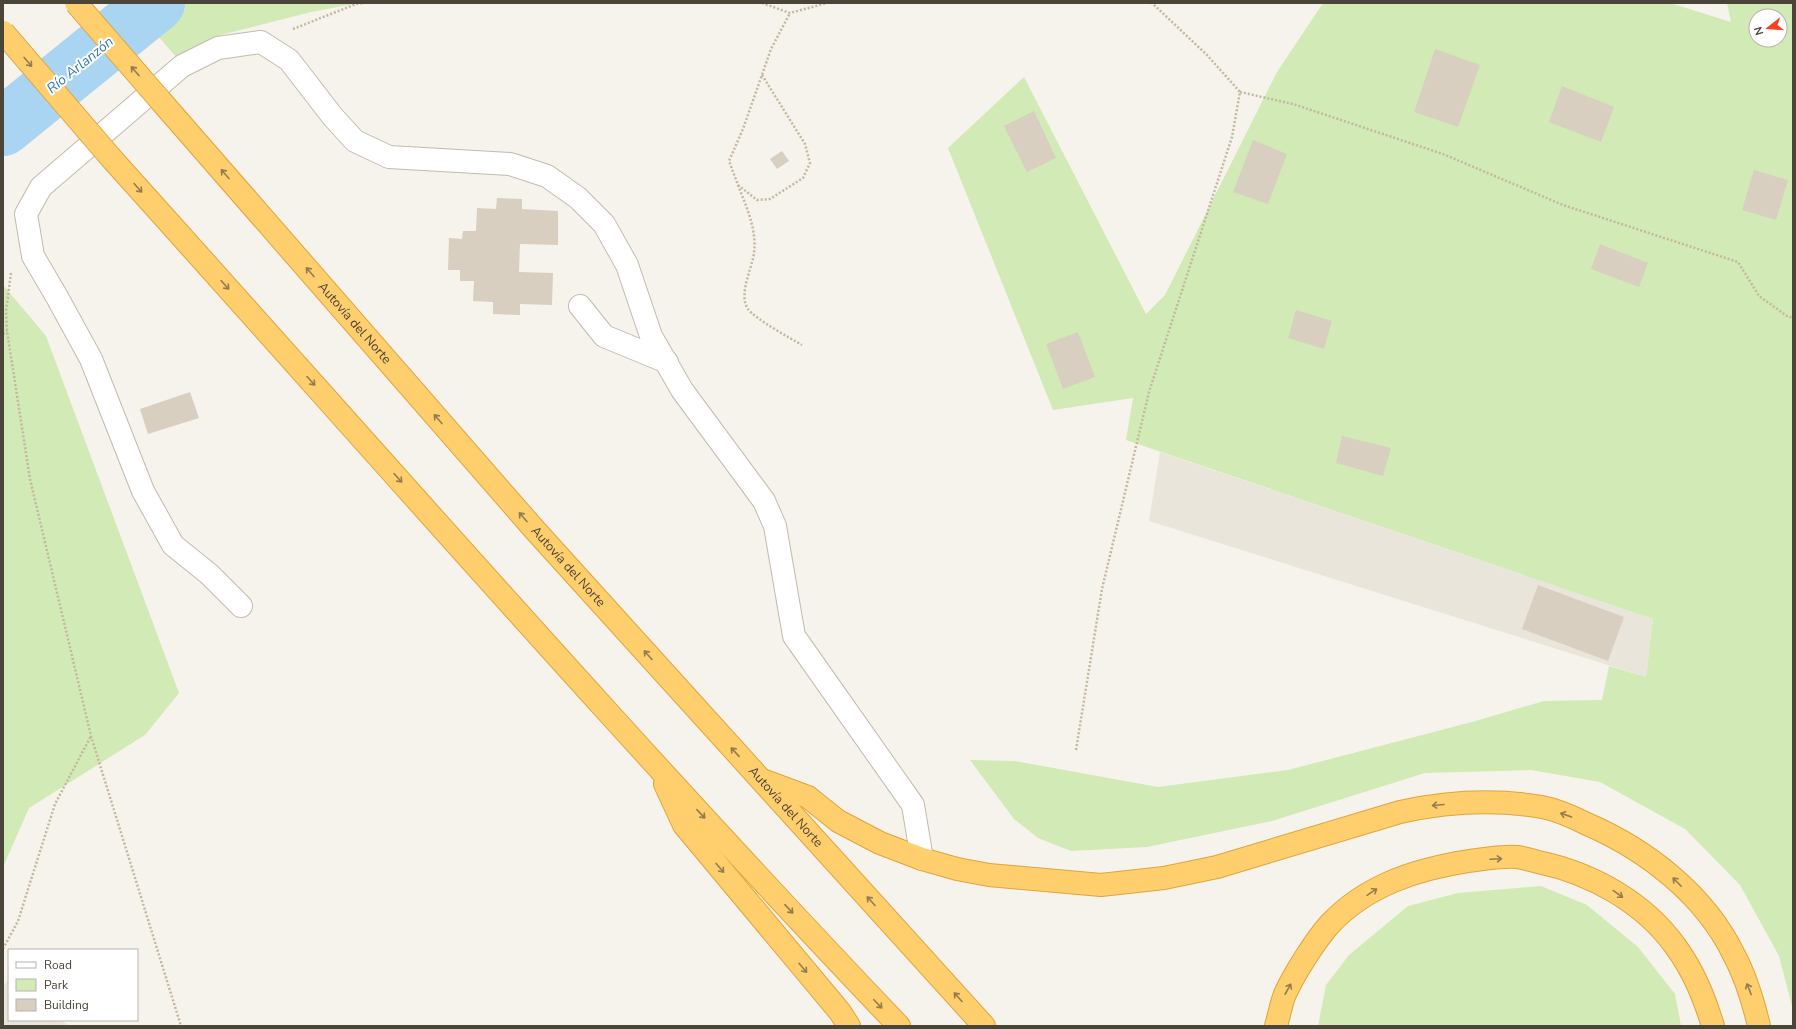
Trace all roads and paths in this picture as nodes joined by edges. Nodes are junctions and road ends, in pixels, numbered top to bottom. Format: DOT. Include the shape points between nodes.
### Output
graph roads {
  1 [pos="76,3"];
  2 [pos="364,3"];
  3 [pos="762,3"];
  4 [pos="827,3"];
  5 [pos="1152,3"];
  6 [pos="790,13"];
  7 [pos="3,32"];
  8 [pos="261,42"];
  9 [pos="762,76"];
  10 [pos="1240,92"];
  11 [pos="738,185"];
  12 [pos="12,268"];
  13 [pos="580,306"];
  14 [pos="1793,318"];
  15 [pos="7,331"];
  16 [pos="3,334"];
  17 [pos="802,345"];
  18 [pos="667,362"];
  19 [pos="241,606"];
  20 [pos="91,736"];
  21 [pos="1076,750"];
  22 [pos="656,764"];
  23 [pos="762,780"];
  24 [pos="922,859"];
  25 [pos="3,950"];
  26 [pos="181,1026"];
  27 [pos="849,1026"];
  28 [pos="900,1026"];
  29 [pos="984,1026"];
  30 [pos="1276,1026"];
  31 [pos="1713,1026"];
  32 [pos="1759,1026"];
  23 -- 1 [label="highway, Autovía del Norte, one-way, bridge" via="534,529"];
  2 -- 8 [label="path"];
  3 -- 6 [label="path"];
  4 -- 6 [label="path"];
  5 -- 10 [label="path" via="1207,55"];
  6 -- 9 [label="path" via="771,48"];
  7 -- 22 [label="highway, one-way, bridge" via="112,159"];
  8 -- 18 [label="lane" via="289,60 332,117 355,141 389,157 510,164 547,176 578,198 604,224 627,265 651,336"];
  8 -- 19 [label="lane" via="218,48 182,66 41,187 26,214 32,256 91,359 147,498 173,545 209,574"];
  9 -- 11 [label="path" via="729,161"];
  9 -- 11 [label="path" via="805,144 810,163 803,178 770,199 757,200"];
  10 -- 14 [label="path" via="1293,104 1443,154 1564,206 1738,262 1759,296"];
  10 -- 21 [label="path" via="1232,137 1149,392 1102,589"];
  11 -- 17 [label="path" via="752,222 754,252 744,292 748,309 769,326"];
  12 -- 15 [label="path" via="6,311"];
  13 -- 18 [label="lane" via="604,336"];
  15 -- 16 [label="path"];
  15 -- 20 [label="path" via="30,479"];
  18 -- 24 [label="lane" via="682,390 764,501 775,526 794,636 913,806"];
  20 -- 25 [label="path" via="55,804 18,920"];
  20 -- 26 [label="path"];
  22 -- 27 [label="highway, one-way" via="684,825"];
  22 -- 28 [label="highway, one-way" via="814,937"];
  23 -- 24 [label="highway" via="808,797 838,821 880,843"];
  29 -- 23 [label="highway, Autovía del Norte, one-way"];
  32 -- 24 [label="highway, one-way" via="1750,992 1731,949 1702,907 1652,860 1607,833 1570,816 1544,808 1515,803 1428,806 1400,812 1217,867 1164,878 1101,885 989,875"];
  30 -- 31 [label="highway, one-way" via="1285,995 1302,963 1329,926 1351,906 1378,888 1414,872 1482,859 1518,858 1562,867 1609,887 1648,916 1676,947 1700,987"];
}
